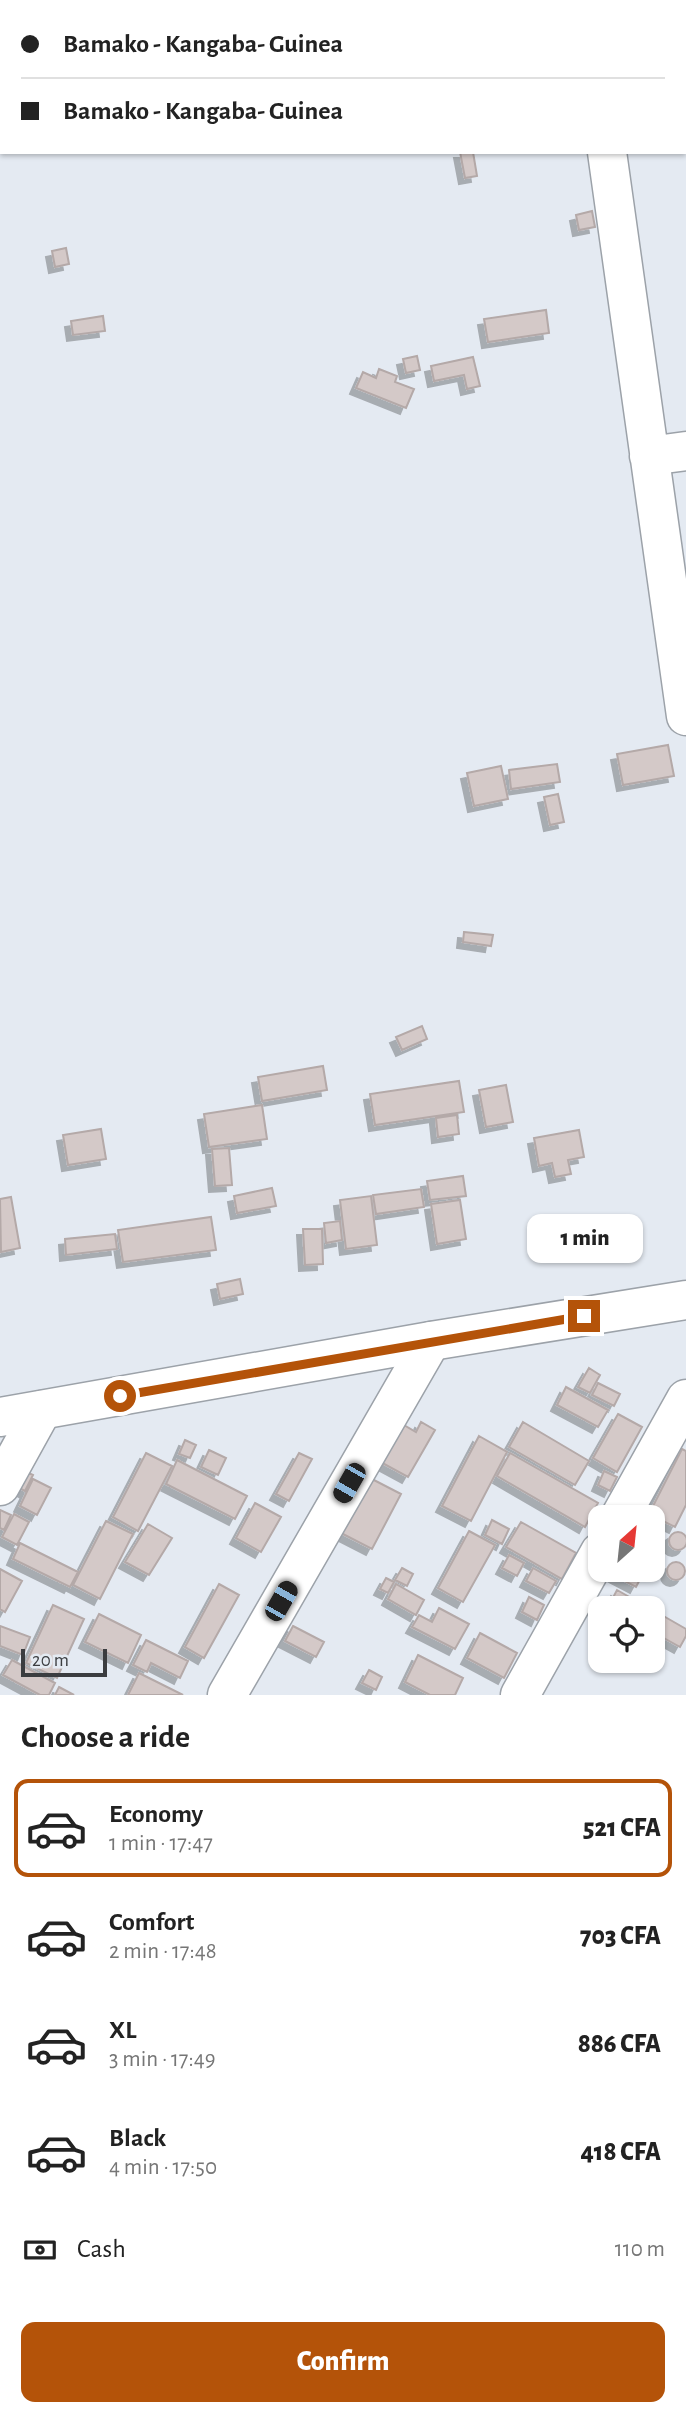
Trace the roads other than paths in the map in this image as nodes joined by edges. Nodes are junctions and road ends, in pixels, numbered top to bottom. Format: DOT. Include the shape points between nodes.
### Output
graph roads {
  1 [pos="607,154"];
  2 [pos="668,453"];
  3 [pos="686,716"];
  4 [pos="686,1300"];
  5 [pos="431,1341"];
  6 [pos="686,1399"];
  7 [pos="42,1410"];
  8 [pos="0,1417"];
  9 [pos="0,1486"];
  10 [pos="627,1505"];
  11 [pos="588,1573"];
  12 [pos="227,1695"];
  13 [pos="520,1695"];
  1 -- 2 [label="street"];
  2 -- 3 [label="street"];
  4 -- 5 [label="street"];
  5 -- 7 [label="street"];
  5 -- 12 [label="street"];
  6 -- 10 [label="street"];
  7 -- 8 [label="street"];
  7 -- 9 [label="street"];
  11 -- 13 [label="street"];
}
